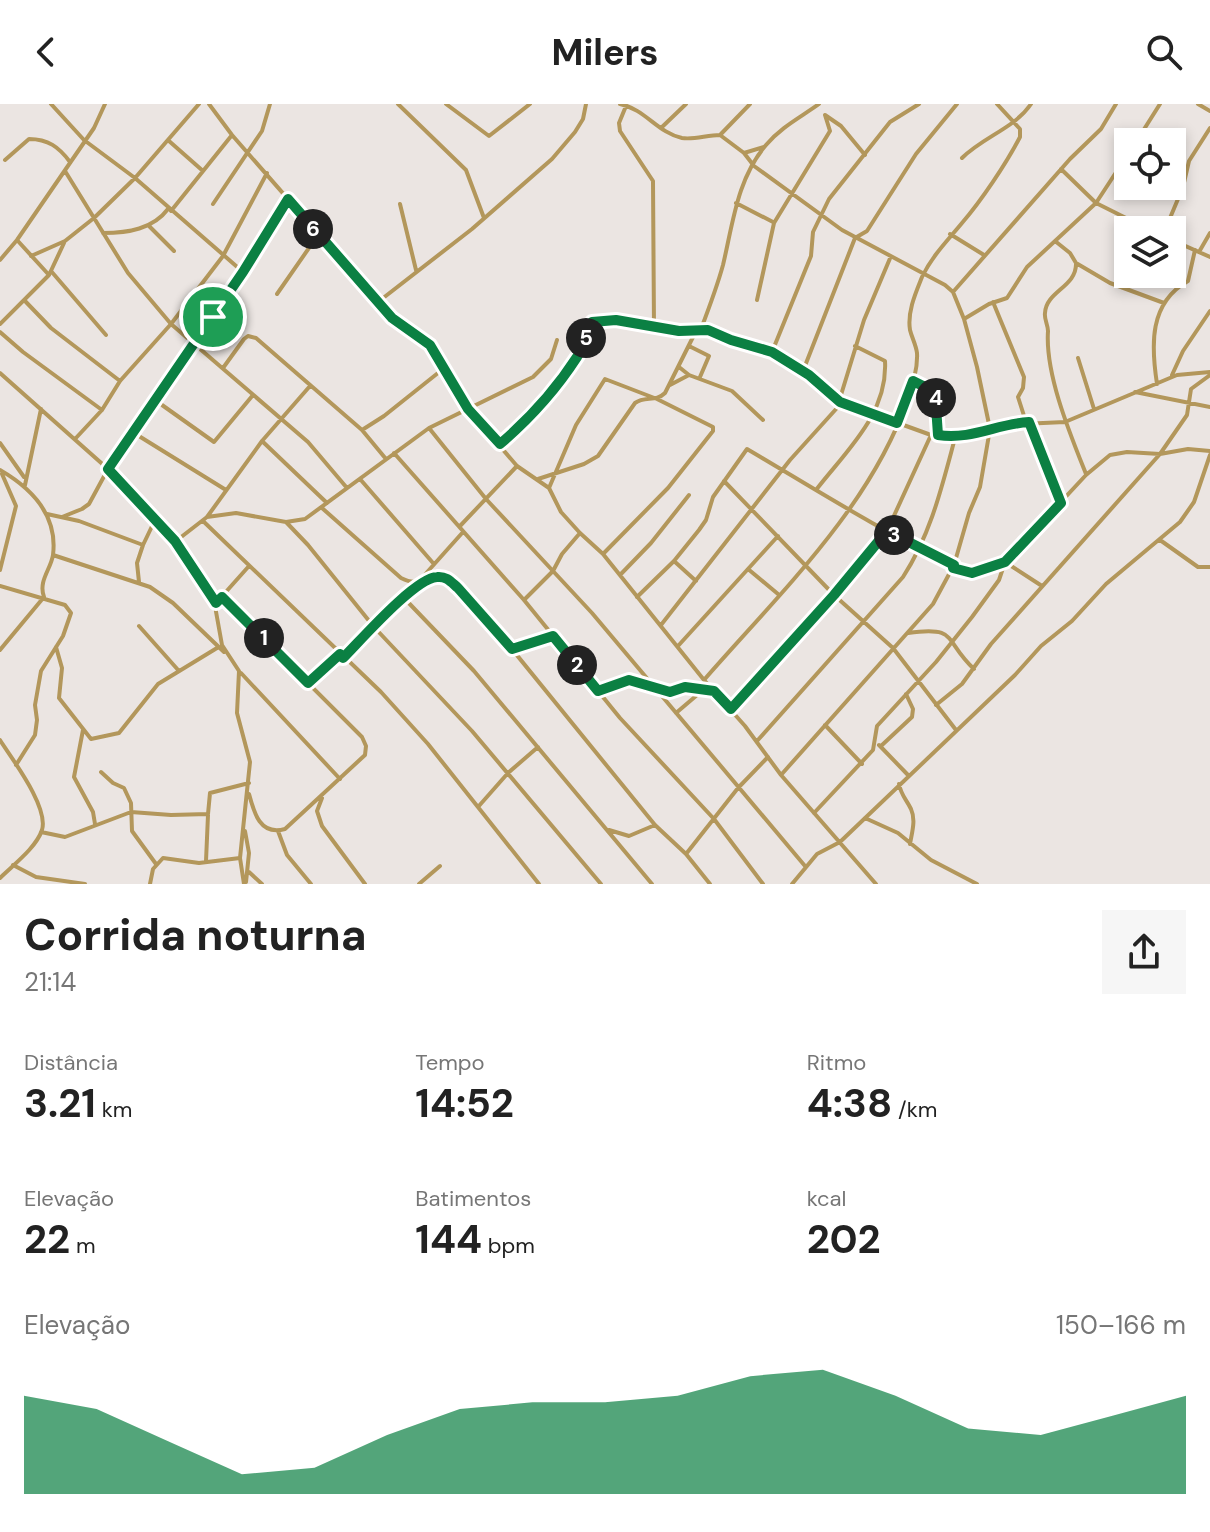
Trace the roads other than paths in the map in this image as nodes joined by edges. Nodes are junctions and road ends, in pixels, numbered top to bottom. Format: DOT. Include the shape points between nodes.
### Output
graph roads {
  1 [pos="51,104"];
  2 [pos="105,104"];
  3 [pos="199,104"];
  4 [pos="209,104"];
  5 [pos="270,104"];
  6 [pos="398,104"];
  7 [pos="530,104"];
  8 [pos="586,104"];
  9 [pos="625,104"];
  10 [pos="686,104"];
  11 [pos="750,104"];
  12 [pos="907,104"];
  13 [pos="919,104"];
  14 [pos="957,104"];
  15 [pos="997,104"];
  16 [pos="1031,104"];
  17 [pos="1116,104"];
  18 [pos="1160,104"];
  19 [pos="1198,104"];
  20 [pos="448,105"];
  21 [pos="818,105"];
  22 [pos="912,109"];
  23 [pos="1210,111"];
  24 [pos="825,115"];
  25 [pos="1014,122"];
  26 [pos="661,128"];
  27 [pos="1145,128"];
  28 [pos="1210,128"];
  29 [pos="232,135"];
  30 [pos="720,135"];
  31 [pos="84,140"];
  32 [pos="169,141"];
  33 [pos="764,147"];
  34 [pos="247,152"];
  35 [pos="744,153"];
  36 [pos="865,155"];
  37 [pos="962,158"];
  38 [pos="5,160"];
  39 [pos="70,162"];
  40 [pos="754,166"];
  41 [pos="1061,169"];
  42 [pos="65,171"];
  43 [pos="203,171"];
  44 [pos="267,173"];
  45 [pos="1114,175"];
  46 [pos="135,178"];
  47 [pos="791,192"];
  48 [pos="288,199"];
  49 [pos="736,203"];
  50 [pos="1096,203"];
  51 [pos="213,204"];
  52 [pos="400,204"];
  53 [pos="170,210"];
  54 [pos="820,214"];
  55 [pos="1122,216"];
  56 [pos="1171,216"];
  57 [pos="94,218"];
  58 [pos="484,218"];
  59 [pos="774,223"];
  60 [pos="149,226"];
  61 [pos="103,233"];
  62 [pos="1210,233"];
  63 [pos="950,234"];
  64 [pos="318,235"];
  65 [pos="855,238"];
  66 [pos="17,240"];
  67 [pos="65,241"];
  68 [pos="1055,241"];
  69 [pos="1186,246"];
  70 [pos="174,251"];
  71 [pos="1197,251"];
  72 [pos="984,255"];
  73 [pos="31,256"];
  74 [pos="223,256"];
  75 [pos="891,256"];
  76 [pos="1210,257"];
  77 [pos="0,260"];
  78 [pos="1076,263"];
  79 [pos="416,270"];
  80 [pos="243,272"];
  81 [pos="50,273"];
  82 [pos="923,274"];
  83 [pos="953,292"];
  84 [pos="277,294"];
  85 [pos="757,300"];
  86 [pos="25,301"];
  87 [pos="378,302"];
  88 [pos="993,302"];
  89 [pos="1164,303"];
  90 [pos="1210,311"];
  91 [pos="964,319"];
  92 [pos="0,324"];
  93 [pos="171,324"];
  94 [pos="654,327"];
  95 [pos="699,329"];
  96 [pos="0,332"];
  97 [pos="106,335"];
  98 [pos="557,340"];
  99 [pos="193,345"];
  100 [pos="689,346"];
  101 [pos="855,346"];
  102 [pos="772,352"];
  103 [pos="1078,358"];
  104 [pos="678,366"];
  105 [pos="223,368"];
  106 [pos="444,369"];
  107 [pos="803,371"];
  108 [pos="0,373"];
  109 [pos="1210,374"];
  110 [pos="689,375"];
  111 [pos="700,377"];
  112 [pos="1171,377"];
  113 [pos="120,381"];
  114 [pos="913,381"];
  115 [pos="1157,384"];
  116 [pos="670,385"];
  117 [pos="310,386"];
  118 [pos="1135,392"];
  119 [pos="253,395"];
  120 [pos="657,399"];
  121 [pos="155,400"];
  122 [pos="1189,401"];
  123 [pos="840,402"];
  124 [pos="1210,407"];
  125 [pos="41,409"];
  126 [pos="468,409"];
  127 [pos="1094,409"];
  128 [pos="102,410"];
  129 [pos="875,415"];
  130 [pos="282,418"];
  131 [pos="763,420"];
  132 [pos="1028,422"];
  133 [pos="1065,422"];
  134 [pos="897,423"];
  135 [pos="429,428"];
  136 [pos="990,429"];
  137 [pos="362,430"];
  138 [pos="134,433"];
  139 [pos="934,435"];
  140 [pos="955,438"];
  141 [pos="74,439"];
  142 [pos="262,441"];
  143 [pos="0,443"];
  144 [pos="500,444"];
  145 [pos="394,453"];
  146 [pos="1210,453"];
  147 [pos="1160,454"];
  148 [pos="386,459"];
  149 [pos="517,466"];
  150 [pos="108,469"];
  151 [pos="782,470"];
  152 [pos="1,471"];
  153 [pos="556,473"];
  154 [pos="1086,475"];
  155 [pos="360,479"];
  156 [pos="538,479"];
  157 [pos="724,481"];
  158 [pos="25,482"];
  159 [pos="347,488"];
  160 [pos="549,488"];
  161 [pos="226,490"];
  162 [pos="816,490"];
  163 [pos="689,495"];
  164 [pos="486,499"];
  165 [pos="327,503"];
  166 [pos="1061,503"];
  167 [pos="322,508"];
  168 [pos="750,509"];
  169 [pos="849,510"];
  170 [pos="47,514"];
  171 [pos="62,517"];
  172 [pos="205,519"];
  173 [pos="155,520"];
  174 [pos="286,522"];
  175 [pos="460,526"];
  176 [pos="887,531"];
  177 [pos="464,532"];
  178 [pos="580,533"];
  179 [pos="778,536"];
  180 [pos="1160,540"];
  181 [pos="175,541"];
  182 [pos="8,542"];
  183 [pos="0,544"];
  184 [pos="143,545"];
  185 [pos="920,549"];
  186 [pos="603,554"];
  187 [pos="53,555"];
  188 [pos="674,561"];
  189 [pos="1005,562"];
  190 [pos="433,563"];
  191 [pos="805,565"];
  192 [pos="249,566"];
  193 [pos="953,566"];
  194 [pos="1210,567"];
  195 [pos="748,569"];
  196 [pos="0,570"];
  197 [pos="553,571"];
  198 [pos="620,575"];
  199 [pos="139,582"];
  200 [pos="696,582"];
  201 [pos="417,584"];
  202 [pos="0,586"];
  203 [pos="1042,586"];
  204 [pos="778,594"];
  205 [pos="834,595"];
  206 [pos="44,597"];
  207 [pos="222,597"];
  208 [pos="637,597"];
  209 [pos="404,598"];
  210 [pos="524,600"];
  211 [pos="216,603"];
  212 [pos="864,624"];
  213 [pos="661,625"];
  214 [pos="139,626"];
  215 [pos="374,627"];
  216 [pos="907,633"];
  217 [pos="553,636"];
  218 [pos="954,641"];
  219 [pos="678,646"];
  220 [pos="56,647"];
  221 [pos="217,648"];
  222 [pos="893,648"];
  223 [pos="512,649"];
  224 [pos="0,650"];
  225 [pos="226,653"];
  226 [pos="342,656"];
  227 [pos="974,669"];
  228 [pos="179,671"];
  229 [pos="239,671"];
  230 [pos="704,680"];
  231 [pos="917,680"];
  232 [pos="308,683"];
  233 [pos="654,685"];
  234 [pos="703,690"];
  235 [pos="598,691"];
  236 [pos="714,691"];
  237 [pos="906,694"];
  238 [pos="936,705"];
  239 [pos="731,709"];
  240 [pos="676,713"];
  241 [pos="825,725"];
  242 [pos="83,730"];
  243 [pos="956,730"];
  244 [pos="0,740"];
  245 [pos="875,740"];
  246 [pos="757,741"];
  247 [pos="881,746"];
  248 [pos="538,747"];
  249 [pos="768,757"];
  250 [pos="862,764"];
  251 [pos="16,765"];
  252 [pos="101,772"];
  253 [pos="508,773"];
  254 [pos="781,775"];
  255 [pos="908,775"];
  256 [pos="340,779"];
  257 [pos="249,783"];
  258 [pos="899,784"];
  259 [pos="738,788"];
  260 [pos="248,791"];
  261 [pos="889,793"];
  262 [pos="323,796"];
  263 [pos="901,796"];
  264 [pos="478,807"];
  265 [pos="131,812"];
  266 [pos="814,813"];
  267 [pos="208,814"];
  268 [pos="865,818"];
  269 [pos="714,819"];
  270 [pos="95,824"];
  271 [pos="655,825"];
  272 [pos="243,827"];
  273 [pos="606,829"];
  274 [pos="278,831"];
  275 [pos="41,832"];
  276 [pos="840,842"];
  277 [pos="910,844"];
  278 [pos="686,854"];
  279 [pos="240,858"];
  280 [pos="206,861"];
  281 [pos="156,864"];
  282 [pos="13,865"];
  283 [pos="440,866"];
  284 [pos="805,866"];
  285 [pos="248,872"];
  286 [pos="0,878"];
  287 [pos="85,884"];
  288 [pos="150,884"];
  289 [pos="244,884"];
  290 [pos="262,884"];
  291 [pos="311,884"];
  292 [pos="365,884"];
  293 [pos="419,884"];
  294 [pos="539,884"];
  295 [pos="601,884"];
  296 [pos="652,884"];
  297 [pos="710,884"];
  298 [pos="763,884"];
  299 [pos="792,884"];
  300 [pos="876,884"];
  301 [pos="977,884"];
  1 -- 31 [label="street"];
  2 -- 31 [label="street"];
  3 -- 32 [label="street"];
  4 -- 29 [label="street"];
  5 -- 34 [label="street" via="262,131"];
  6 -- 58 [label="street" via="466,170"];
  7 -- 20 [label="street" via="489,136"];
  8 -- 58 [label="street" via="583,119 564,147"];
  9 -- 26 [label="street"];
  9 -- 94 [label="street" via="620,131 653,181"];
  10 -- 26 [label="street"];
  11 -- 30 [label="street"];
  12 -- 22 [label="street"];
  13 -- 22 [label="street"];
  14 -- 65 [label="street" via="916,154 867,231"];
  15 -- 25 [label="street"];
  16 -- 25 [label="street"];
  17 -- 41 [label="street" via="1101,129"];
  18 -- 27 [label="street"];
  19 -- 23 [label="street"];
  21 -- 24 [label="street"];
  21 -- 33 [label="street"];
  22 -- 36 [label="street" via="890,122"];
  24 -- 36 [label="street"];
  24 -- 47 [label="street" via="830,131"];
  25 -- 37 [label="street"];
  25 -- 63 [label="street" via="1021,133 1016,145"];
  26 -- 30 [label="street" via="683,138"];
  28 -- 56 [label="street" via="1189,161"];
  29 -- 34 [label="street"];
  29 -- 43 [label="street"];
  30 -- 35 [label="street"];
  31 -- 39 [label="street"];
  31 -- 46 [label="street"];
  32 -- 43 [label="street"];
  32 -- 46 [label="street"];
  33 -- 35 [label="street"];
  33 -- 40 [label="street"];
  34 -- 44 [label="street"];
  34 -- 51 [label="street"];
  35 -- 40 [label="street"];
  36 -- 54 [label="street"];
  38 -- 39 [label="street" via="36,139 58,146"];
  39 -- 42 [label="street"];
  40 -- 47 [label="street"];
  40 -- 49 [label="street"];
  41 -- 50 [label="street"];
  41 -- 72 [label="street"];
  42 -- 57 [label="street"];
  42 -- 66 [label="street"];
  43 -- 53 [label="street"];
  44 -- 48 [label="street"];
  44 -- 74 [label="street"];
  45 -- 50 [label="street"];
  46 -- 53 [label="street"];
  46 -- 57 [label="street"];
  47 -- 54 [label="street"];
  47 -- 59 [label="street"];
  48 -- 64 [label="street"];
  48 -- 80 [label="street"];
  49 -- 59 [label="street"];
  49 -- 95 [label="street" via="722,266"];
  50 -- 55 [label="street"];
  50 -- 68 [label="street"];
  52 -- 79 [label="street"];
  53 -- 60 [label="street"];
  53 -- 74 [label="street"];
  54 -- 65 [label="street"];
  54 -- 102 [label="street" via="811,256"];
  57 -- 61 [label="street"];
  57 -- 67 [label="street"];
  58 -- 79 [label="street"];
  59 -- 85 [label="street"];
  60 -- 61 [label="street"];
  60 -- 70 [label="street"];
  61 -- 93 [label="street"];
  62 -- 71 [label="street"];
  63 -- 72 [label="street"];
  63 -- 82 [label="street"];
  64 -- 84 [label="street"];
  64 -- 87 [label="street"];
  65 -- 75 [label="street"];
  65 -- 107 [label="street"];
  66 -- 73 [label="street"];
  66 -- 77 [label="street"];
  67 -- 73 [label="street"];
  67 -- 81 [label="street"];
  68 -- 78 [label="street"];
  68 -- 88 [label="street" via="1027,267 1007,298"];
  69 -- 71 [label="street"];
  71 -- 76 [label="street"];
  71 -- 89 [label="street" via="1188,281"];
  72 -- 83 [label="street"];
  73 -- 81 [label="street"];
  74 -- 80 [label="street"];
  74 -- 93 [label="street"];
  75 -- 82 [label="street"];
  75 -- 101 [label="street"];
  78 -- 89 [label="street" via="1110,283"];
  78 -- 133 [label="street" via="1075,277 1044,314"];
  79 -- 87 [label="street"];
  80 -- 99 [label="street"];
  81 -- 86 [label="street"];
  81 -- 97 [label="street"];
  82 -- 83 [label="street"];
  82 -- 114 [label="street" via="910,322 917,354"];
  83 -- 91 [label="street"];
  86 -- 92 [label="street"];
  86 -- 113 [label="street"];
  87 -- 106 [label="street" via="430,345"];
  88 -- 91 [label="street"];
  88 -- 132 [label="street" via="1024,377 1018,397"];
  89 -- 115 [label="street" via="1152,339"];
  90 -- 112 [label="street"];
  91 -- 136 [label="street"];
  93 -- 99 [label="street"];
  93 -- 113 [label="street"];
  94 -- 95 [label="street"];
  94 -- 144 [label="street" via="592,322 567,372"];
  95 -- 100 [label="street"];
  95 -- 102 [label="street"];
  96 -- 128 [label="street"];
  98 -- 126 [label="street" via="551,359 533,377"];
  99 -- 105 [label="street"];
  99 -- 121 [label="street"];
  100 -- 104 [label="street"];
  100 -- 111 [label="street" via="709,356"];
  101 -- 123 [label="street"];
  101 -- 129 [label="street" via="885,361"];
  102 -- 107 [label="street"];
  103 -- 127 [label="street"];
  104 -- 110 [label="street"];
  104 -- 116 [label="street"];
  105 -- 117 [label="street" via="252,336"];
  105 -- 119 [label="street"];
  106 -- 126 [label="street"];
  106 -- 137 [label="street"];
  107 -- 123 [label="street"];
  108 -- 125 [label="street"];
  109 -- 112 [label="street"];
  109 -- 122 [label="street" via="1191,389"];
  110 -- 111 [label="street"];
  110 -- 116 [label="street"];
  111 -- 131 [label="street" via="732,391"];
  112 -- 115 [label="street"];
  113 -- 128 [label="street"];
  114 -- 134 [label="street"];
  114 -- 139 [label="street" via="935,392"];
  115 -- 118 [label="street"];
  116 -- 120 [label="street"];
  117 -- 130 [label="street"];
  117 -- 137 [label="street"];
  118 -- 122 [label="street"];
  118 -- 127 [label="street"];
  119 -- 121 [label="street" via="214,442"];
  119 -- 130 [label="street"];
  120 -- 153 [label="street" via="635,403 598,456"];
  120 -- 153 [label="street" via="605,379 576,425"];
  120 -- 186 [label="street" via="710,424 713,431 668,488"];
  121 -- 138 [label="street"];
  122 -- 124 [label="street"];
  122 -- 147 [label="street" via="1187,415"];
  123 -- 129 [label="street"];
  123 -- 151 [label="street"];
  125 -- 141 [label="street"];
  125 -- 158 [label="street"];
  126 -- 135 [label="street"];
  126 -- 144 [label="street"];
  127 -- 133 [label="street"];
  128 -- 141 [label="street"];
  129 -- 134 [label="street"];
  129 -- 162 [label="street"];
  130 -- 142 [label="street"];
  130 -- 159 [label="street"];
  132 -- 133 [label="street"];
  132 -- 136 [label="street"];
  132 -- 166 [label="street"];
  133 -- 154 [label="street"];
  134 -- 139 [label="street"];
  134 -- 169 [label="street"];
  135 -- 145 [label="street"];
  135 -- 164 [label="street"];
  136 -- 140 [label="street"];
  136 -- 193 [label="street" via="980,487"];
  137 -- 148 [label="street"];
  138 -- 150 [label="street"];
  138 -- 161 [label="street"];
  139 -- 140 [label="street"];
  139 -- 176 [label="street"];
  140 -- 185 [label="street"];
  141 -- 150 [label="street"];
  142 -- 161 [label="street"];
  142 -- 165 [label="street"];
  143 -- 158 [label="street"];
  144 -- 149 [label="street"];
  145 -- 148 [label="street"];
  145 -- 175 [label="street"];
  146 -- 147 [label="street" via="1188,449"];
  146 -- 180 [label="street" via="1187,513"];
  147 -- 154 [label="street" via="1110,455"];
  147 -- 203 [label="street"];
  148 -- 155 [label="street"];
  149 -- 156 [label="street"];
  149 -- 164 [label="street"];
  150 -- 171 [label="street" via="89,504"];
  150 -- 173 [label="street"];
  151 -- 157 [label="street" via="747,449"];
  151 -- 162 [label="street"];
  151 -- 168 [label="street"];
  152 -- 158 [label="street"];
  152 -- 182 [label="street" via="16,506"];
  153 -- 156 [label="street"];
  153 -- 160 [label="street"];
  154 -- 166 [label="street"];
  155 -- 159 [label="street"];
  155 -- 190 [label="street"];
  156 -- 160 [label="street"];
  157 -- 168 [label="street"];
  157 -- 188 [label="street" via="706,520"];
  158 -- 170 [label="street"];
  159 -- 165 [label="street"];
  160 -- 178 [label="street"];
  161 -- 172 [label="street"];
  162 -- 169 [label="street"];
  163 -- 198 [label="street"];
  164 -- 175 [label="street"];
  164 -- 197 [label="street"];
  165 -- 167 [label="street"];
  166 -- 189 [label="street"];
  167 -- 174 [label="street" via="305,519"];
  167 -- 201 [label="street" via="391,572"];
  168 -- 179 [label="street"];
  168 -- 200 [label="street"];
  169 -- 176 [label="street"];
  169 -- 191 [label="street"];
  170 -- 171 [label="street"];
  170 -- 187 [label="street"];
  171 -- 184 [label="street"];
  172 -- 174 [label="street" via="236,513"];
  172 -- 181 [label="street"];
  172 -- 192 [label="street"];
  173 -- 181 [label="street"];
  173 -- 184 [label="street"];
  174 -- 215 [label="street"];
  175 -- 177 [label="street"];
  176 -- 185 [label="street"];
  176 -- 205 [label="street"];
  177 -- 190 [label="street"];
  177 -- 210 [label="street"];
  178 -- 186 [label="street"];
  178 -- 197 [label="street"];
  179 -- 191 [label="street"];
  179 -- 195 [label="street"];
  180 -- 194 [label="street" via="1198,567"];
  180 -- 243 [label="street" via="1106,584"];
  181 -- 211 [label="street"];
  182 -- 183 [label="street"];
  182 -- 196 [label="street"];
  184 -- 199 [label="street" via="137,563"];
  185 -- 193 [label="street"];
  185 -- 212 [label="street"];
  186 -- 198 [label="street"];
  187 -- 199 [label="street"];
  187 -- 206 [label="street" via="42,585"];
  188 -- 200 [label="street"];
  188 -- 208 [label="street"];
  189 -- 193 [label="street" via="972,573"];
  189 -- 203 [label="street"];
  189 -- 218 [label="street" via="999,580"];
  190 -- 201 [label="street"];
  191 -- 204 [label="street"];
  191 -- 205 [label="street"];
  192 -- 207 [label="street"];
  192 -- 226 [label="street"];
  193 -- 216 [label="street" via="940,594"];
  195 -- 204 [label="street"];
  195 -- 219 [label="street"];
  197 -- 210 [label="street"];
  197 -- 233 [label="street"];
  198 -- 208 [label="street"];
  199 -- 221 [label="street" via="173,603"];
  200 -- 213 [label="street"];
  201 -- 209 [label="street"];
  201 -- 223 [label="street" via="433,577 449,579"];
  202 -- 206 [label="street"];
  203 -- 227 [label="street"];
  204 -- 230 [label="street"];
  205 -- 212 [label="street"];
  205 -- 239 [label="street"];
  206 -- 220 [label="street" via="71,613"];
  206 -- 224 [label="street"];
  207 -- 211 [label="street"];
  207 -- 232 [label="street"];
  208 -- 213 [label="street"];
  209 -- 215 [label="street"];
  209 -- 248 [label="street"];
  210 -- 217 [label="street"];
  211 -- 225 [label="street"];
  212 -- 222 [label="street"];
  212 -- 246 [label="street"];
  213 -- 219 [label="street"];
  214 -- 228 [label="street"];
  215 -- 226 [label="street"];
  215 -- 253 [label="street"];
  216 -- 218 [label="street" via="937,630"];
  216 -- 222 [label="street"];
  217 -- 223 [label="street"];
  217 -- 235 [label="street"];
  218 -- 227 [label="street"];
  218 -- 231 [label="street"];
  219 -- 230 [label="street"];
  220 -- 242 [label="street" via="62,674 57,693"];
  220 -- 251 [label="street" via="41,671 35,735"];
  221 -- 225 [label="street"];
  221 -- 228 [label="street"];
  222 -- 231 [label="street"];
  222 -- 241 [label="street"];
  223 -- 271 [label="street"];
  225 -- 229 [label="street"];
  226 -- 232 [label="street"];
  226 -- 264 [label="street" via="400,712"];
  227 -- 238 [label="street"];
  228 -- 242 [label="street" via="158,684 119,733 91,739"];
  229 -- 256 [label="street"];
  229 -- 257 [label="street" via="237,713 250,762"];
  230 -- 236 [label="street"];
  231 -- 237 [label="street"];
  231 -- 238 [label="street"];
  232 -- 256 [label="street" via="366,746 365,755"];
  233 -- 234 [label="street" via="670,692 684,687"];
  233 -- 235 [label="street" via="629,680"];
  233 -- 240 [label="street"];
  234 -- 236 [label="street"];
  234 -- 240 [label="street"];
  235 -- 269 [label="street"];
  236 -- 239 [label="street"];
  237 -- 245 [label="street" via="877,726"];
  237 -- 247 [label="street" via="912,717"];
  238 -- 243 [label="street"];
  239 -- 246 [label="street"];
  240 -- 259 [label="street"];
  241 -- 250 [label="street"];
  241 -- 254 [label="street"];
  242 -- 270 [label="street" via="74,777"];
  243 -- 255 [label="street"];
  244 -- 251 [label="street"];
  245 -- 247 [label="street"];
  245 -- 250 [label="street"];
  246 -- 249 [label="street"];
  247 -- 255 [label="street"];
  248 -- 253 [label="street"];
  248 -- 273 [label="street"];
  249 -- 254 [label="street"];
  249 -- 259 [label="street"];
  250 -- 266 [label="street"];
  251 -- 275 [label="street" via="42,816"];
  252 -- 265 [label="street" via="123,785"];
  253 -- 264 [label="street"];
  253 -- 295 [label="street"];
  254 -- 266 [label="street"];
  255 -- 258 [label="street"];
  256 -- 262 [label="street"];
  257 -- 260 [label="street"];
  257 -- 267 [label="street" via="210,793"];
  258 -- 261 [label="street"];
  258 -- 263 [label="street"];
  259 -- 269 [label="street"];
  259 -- 284 [label="street"];
  260 -- 272 [label="street"];
  260 -- 274 [label="street" via="258,820"];
  261 -- 263 [label="street"];
  261 -- 268 [label="street"];
  262 -- 274 [label="street"];
  262 -- 292 [label="street" via="317,811 322,826"];
  263 -- 277 [label="street" via="914,818"];
  264 -- 294 [label="street"];
  265 -- 267 [label="street"];
  265 -- 270 [label="street"];
  265 -- 281 [label="street" via="132,831"];
  266 -- 276 [label="street"];
  267 -- 280 [label="street"];
  268 -- 276 [label="street"];
  268 -- 277 [label="street"];
  269 -- 278 [label="street"];
  269 -- 298 [label="street"];
  270 -- 275 [label="street" via="65,837"];
  271 -- 273 [label="street" via="629,836"];
  271 -- 278 [label="street"];
  272 -- 279 [label="street"];
  272 -- 285 [label="street"];
  273 -- 296 [label="street"];
  274 -- 291 [label="street" via="287,855"];
  275 -- 282 [label="street"];
  276 -- 284 [label="street" via="824,848"];
  276 -- 300 [label="street"];
  277 -- 301 [label="street"];
  278 -- 297 [label="street"];
  279 -- 280 [label="street"];
  279 -- 289 [label="street"];
  280 -- 281 [label="street" via="163,858"];
  281 -- 288 [label="street"];
  282 -- 286 [label="street"];
  282 -- 287 [label="street" via="44,879"];
  283 -- 293 [label="street"];
  284 -- 299 [label="street"];
  285 -- 289 [label="street"];
  285 -- 290 [label="street"];
}
